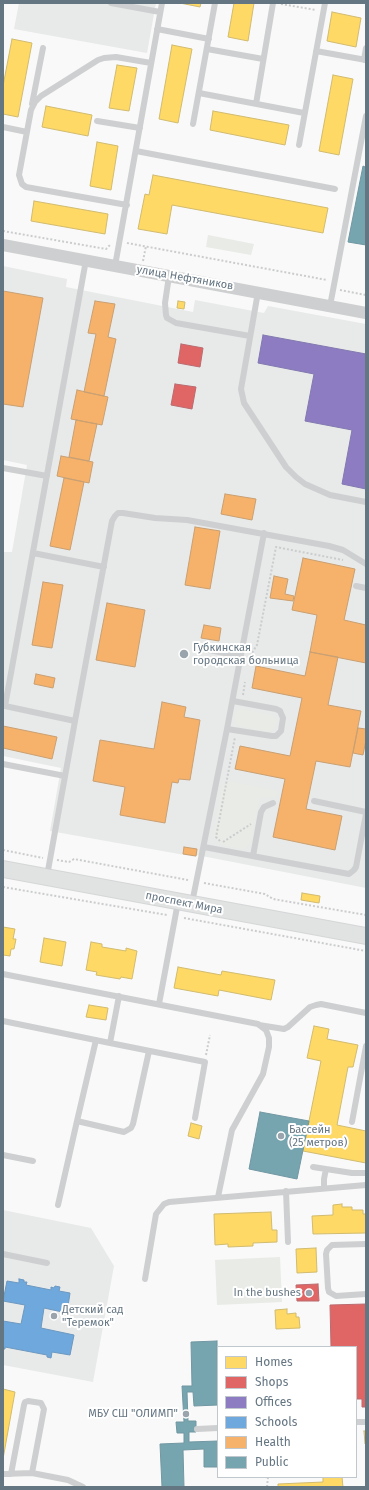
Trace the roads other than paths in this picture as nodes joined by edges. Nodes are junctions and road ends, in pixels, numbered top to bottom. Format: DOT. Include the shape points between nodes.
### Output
graph roads {
  1 [pos="111,3"];
  2 [pos="162,3"];
  3 [pos="215,3"];
  4 [pos="273,3"];
  5 [pos="325,3"];
  6 [pos="160,12"];
  7 [pos="157,29"];
  8 [pos="209,39"];
  9 [pos="43,48"];
  10 [pos="207,48"];
  11 [pos="366,48"];
  12 [pos="316,51"];
  13 [pos="264,59"];
  14 [pos="365,60"];
  15 [pos="151,63"];
  16 [pos="199,93"];
  17 [pos="256,104"];
  18 [pos="31,110"];
  19 [pos="304,113"];
  20 [pos="366,116"];
  21 [pos="97,121"];
  22 [pos="193,124"];
  23 [pos="3,127"];
  24 [pos="140,128"];
  25 [pos="27,132"];
  26 [pos="299,145"];
  27 [pos="136,151"];
  28 [pos="335,189"];
  29 [pos="127,205"];
  30 [pos="3,245"];
  31 [pos="86,260"];
  32 [pos="115,266"];
  33 [pos="169,276"];
  34 [pos="258,292"];
  35 [pos="330,306"];
  36 [pos="366,312"];
  37 [pos="250,336"];
  38 [pos="3,468"];
  39 [pos="47,476"];
  40 [pos="366,502"];
  41 [pos="264,533"];
  42 [pos="33,553"];
  43 [pos="366,564"];
  44 [pos="104,567"];
  45 [pos="356,586"];
  46 [pos="366,588"];
  47 [pos="204,649"];
  48 [pos="240,656"];
  49 [pos="233,701"];
  50 [pos="4,706"];
  51 [pos="75,721"];
  52 [pos="227,729"];
  53 [pos="3,764"];
  54 [pos="65,776"];
  55 [pos="314,801"];
  56 [pos="273,803"];
  57 [pos="366,813"];
  58 [pos="204,847"];
  59 [pos="253,856"];
  60 [pos="3,870"];
  61 [pos="47,877"];
  62 [pos="182,907"];
  63 [pos="366,936"];
  64 [pos="3,974"];
  65 [pos="119,996"];
  66 [pos="159,1004"];
  67 [pos="366,1013"];
  68 [pos="3,1021"];
  69 [pos="258,1024"];
  70 [pos="96,1040"];
  71 [pos="110,1043"];
  72 [pos="366,1046"];
  73 [pos="149,1051"];
  74 [pos="195,1118"];
  75 [pos="77,1121"];
  76 [pos="352,1122"];
  77 [pos="3,1156"];
  78 [pos="33,1161"];
  79 [pos="313,1167"];
  80 [pos="326,1169"];
  81 [pos="366,1173"];
  82 [pos="366,1184"];
  83 [pos="324,1188"];
  84 [pos="286,1191"];
  85 [pos="218,1197"];
  86 [pos="58,1205"];
  87 [pos="288,1242"];
  88 [pos="366,1244"];
  89 [pos="3,1254"];
  90 [pos="48,1263"];
  91 [pos="145,1279"];
  92 [pos="366,1294"];
  93 [pos="197,1428"];
  94 [pos="217,1428"];
  95 [pos="32,1473"];
  96 [pos="3,1474"];
  97 [pos="12,1474"];
  98 [pos="83,1487"];
  1 -- 6 [label="lane"];
  2 -- 6 [label="lane"];
  3 -- 8 [label="lane"];
  4 -- 13 [label="lane"];
  5 -- 12 [label="lane"];
  6 -- 7 [label="lane"];
  7 -- 8 [label="lane"];
  7 -- 15 [label="lane"];
  8 -- 10 [label="lane"];
  9 -- 18 [label="lane"];
  10 -- 13 [label="lane"];
  10 -- 16 [label="lane"];
  11 -- 14 [label="lane"];
  12 -- 14 [label="lane"];
  12 -- 19 [label="lane"];
  13 -- 17 [label="lane"];
  15 -- 18 [label="lane" via="116,57 98,60 46,92 35,102"];
  15 -- 24 [label="lane"];
  16 -- 17 [label="lane"];
  16 -- 22 [label="lane"];
  17 -- 19 [label="lane"];
  18 -- 25 [label="lane"];
  19 -- 26 [label="lane"];
  20 -- 35 [label="lane"];
  21 -- 24 [label="lane"];
  23 -- 25 [label="lane"];
  24 -- 27 [label="lane"];
  25 -- 29 [label="lane" via="19,175 26,187"];
  27 -- 28 [label="lane"];
  27 -- 29 [label="lane"];
  29 -- 32 [label="lane"];
  30 -- 31 [label="street, улица Нефтяников"];
  31 -- 32 [label="street, улица Нефтяников"];
  31 -- 39 [label="lane"];
  32 -- 33 [label="street, улица Нефтяников"];
  33 -- 34 [label="street, улица Нефтяников"];
  33 -- 37 [label="lane" via="165,302 167,318 176,322"];
  34 -- 35 [label="street, улица Нефтяников"];
  34 -- 37 [label="lane"];
  35 -- 36 [label="street, улица Нефтяников"];
  37 -- 40 [label="lane" via="241,395 286,467 305,484 317,490"];
  38 -- 39 [label="lane"];
  39 -- 42 [label="lane"];
  41 -- 43 [label="lane" via="344,550"];
  41 -- 44 [label="lane" via="187,520 118,513 112,520"];
  41 -- 48 [label="lane"];
  42 -- 44 [label="lane"];
  42 -- 50 [label="lane"];
  44 -- 51 [label="lane"];
  45 -- 46 [label="lane"];
  47 -- 48 [label="lane"];
  48 -- 49 [label="lane"];
  49 -- 52 [label="lane"];
  49 -- 52 [label="lane" via="280,711 283,718 281,730 276,736 272,736"];
  50 -- 51 [label="lane"];
  51 -- 54 [label="lane"];
  52 -- 58 [label="lane"];
  53 -- 54 [label="lane"];
  54 -- 61 [label="lane"];
  55 -- 57 [label="lane"];
  56 -- 59 [label="lane" via="264,807 261,812"];
  57 -- 59 [label="lane" via="356,867 349,874"];
  58 -- 59 [label="lane"];
  58 -- 62 [label="lane" via="197,881"];
  60 -- 61 [label="main road, проспект Мира"];
  61 -- 62 [label="main road, проспект Мира"];
  62 -- 63 [label="main road, проспект Мира"];
  62 -- 66 [label="lane"];
  64 -- 65 [label="lane"];
  65 -- 66 [label="lane"];
  65 -- 71 [label="lane"];
  66 -- 69 [label="lane"];
  67 -- 69 [label="lane" via="321,1004 310,1007 284,1029"];
  68 -- 70 [label="lane"];
  69 -- 85 [label="lane" via="266,1030 269,1038 263,1074 232,1130"];
  70 -- 71 [label="lane"];
  70 -- 75 [label="lane"];
  71 -- 73 [label="lane"];
  72 -- 76 [label="lane"];
  73 -- 74 [label="lane" via="205,1062"];
  73 -- 75 [label="lane" via="131,1128 124,1132"];
  75 -- 86 [label="lane"];
  77 -- 78 [label="lane"];
  79 -- 80 [label="lane"];
  80 -- 81 [label="lane"];
  80 -- 83 [label="lane"];
  82 -- 83 [label="lane"];
  83 -- 84 [label="lane"];
  84 -- 85 [label="lane"];
  84 -- 87 [label="lane"];
  85 -- 91 [label="lane" via="169,1202 160,1208 156,1214"];
  88 -- 92 [label="lane" via="332,1245 326,1254 329,1292 336,1296"];
  89 -- 90 [label="lane"];
  93 -- 94 [label="lane"];
  95 -- 97 [label="lane"];
  95 -- 97 [label="lane" via="44,1409 41,1403 28,1401 24,1405"];
  95 -- 98 [label="lane" via="68,1480"];
  96 -- 97 [label="lane"];
}
